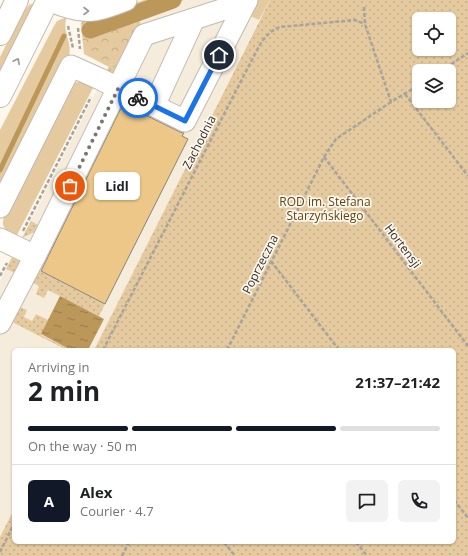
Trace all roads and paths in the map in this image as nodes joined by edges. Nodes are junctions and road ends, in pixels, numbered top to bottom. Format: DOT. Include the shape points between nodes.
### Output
graph roads {
  1 [pos="17,0"];
  2 [pos="49,0"];
  3 [pos="126,0"];
  4 [pos="246,1"];
  5 [pos="364,7"];
  6 [pos="194,19"];
  7 [pos="68,23"];
  8 [pos="77,23"];
  9 [pos="365,24"];
  10 [pos="0,34"];
  11 [pos="468,53"];
  12 [pos="76,61"];
  13 [pos="452,64"];
  14 [pos="100,79"];
  15 [pos="118,89"];
  16 [pos="412,90"];
  17 [pos="405,94"];
  18 [pos="0,96"];
  19 [pos="391,102"];
  20 [pos="154,106"];
  21 [pos="324,157"];
  22 [pos="468,176"];
  23 [pos="0,207"];
  24 [pos="7,243"];
  25 [pos="34,256"];
  26 [pos="271,262"];
  27 [pos="0,276"];
  28 [pos="0,323"];
  29 [pos="468,346"];
  30 [pos="104,348"];
  31 [pos="228,348"];
  32 [pos="337,348"];
  33 [pos="456,503"];
  34 [pos="468,518"];
  35 [pos="12,528"];
  36 [pos="128,544"];
  37 [pos="226,544"];
  38 [pos="358,544"];
  39 [pos="0,552"];
  40 [pos="122,556"];
  41 [pos="235,556"];
  42 [pos="367,556"];
  1 -- 10 [label="main road"];
  2 -- 3 [label="street, one-way" via="66,8 86,11 100,10"];
  18 -- 2 [label="main road, one-way"];
  4 -- 6 [label="street"];
  4 -- 20 [label="street" via="185,121"];
  5 -- 9 [label="path"];
  6 -- 15 [label="street" via="144,35"];
  6 -- 20 [label="street"];
  7 -- 12 [label="path"];
  8 -- 12 [label="path"];
  9 -- 19 [label="path"];
  9 -- 30 [label="path, Zachodnia" via="355,20 280,27 275,28 264,38"];
  11 -- 13 [label="path"];
  12 -- 14 [label="street"];
  12 -- 23 [label="street"];
  14 -- 15 [label="street"];
  14 -- 24 [label="path"];
  15 -- 20 [label="street"];
  15 -- 25 [label="street"];
  16 -- 17 [label="path, Poprzeczna"];
  17 -- 19 [label="path, Poprzeczna"];
  17 -- 22 [label="path"];
  19 -- 21 [label="path, Poprzeczna" via="336,139"];
  21 -- 26 [label="path, Poprzeczna"];
  21 -- 29 [label="path, Hortensji"];
  24 -- 25 [label="street"];
  24 -- 27 [label="path"];
  25 -- 28 [label="street"];
  26 -- 31 [label="path, Poprzeczna"];
  26 -- 32 [label="path"];
  33 -- 34 [label="path"];
  35 -- 39 [label="path"];
  36 -- 40 [label="path"];
  37 -- 41 [label="path"];
  38 -- 42 [label="path"];
}
